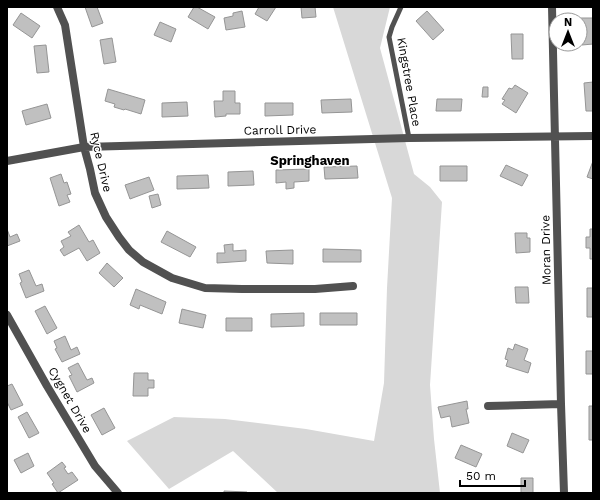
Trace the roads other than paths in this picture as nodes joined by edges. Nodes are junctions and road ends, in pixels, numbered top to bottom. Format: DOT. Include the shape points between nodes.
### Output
graph roads {
  1 [pos="57,7"];
  2 [pos="401,7"];
  3 [pos="552,7"];
  4 [pos="593,136"];
  5 [pos="555,137"];
  6 [pos="409,138"];
  7 [pos="84,147"];
  8 [pos="7,161"];
  9 [pos="353,286"];
  10 [pos="7,315"];
  11 [pos="9,326"];
  12 [pos="561,404"];
  13 [pos="488,406"];
  14 [pos="118,493"];
  15 [pos="564,493"];
  1 -- 7 [label="street, Ryce Drive" via="65,25"];
  2 -- 6 [label="lane, Kingstree Place" via="389,37"];
  3 -- 5 [label="street, Moran Drive"];
  4 -- 5 [label="street, Carroll Drive"];
  5 -- 6 [label="street, Carroll Drive"];
  5 -- 12 [label="street, Moran Drive"];
  6 -- 7 [label="street, Carroll Drive"];
  7 -- 8 [label="street, Carroll Drive"];
  7 -- 9 [label="street, Ryce Drive" via="95,193 119,237 143,262 172,278 205,288 308,289"];
  10 -- 11 [label="street, Cygnet Drive"];
  11 -- 14 [label="street, Cygnet Drive" via="95,466"];
  12 -- 13 [label="street"];
  12 -- 15 [label="street, Moran Drive"];
}
